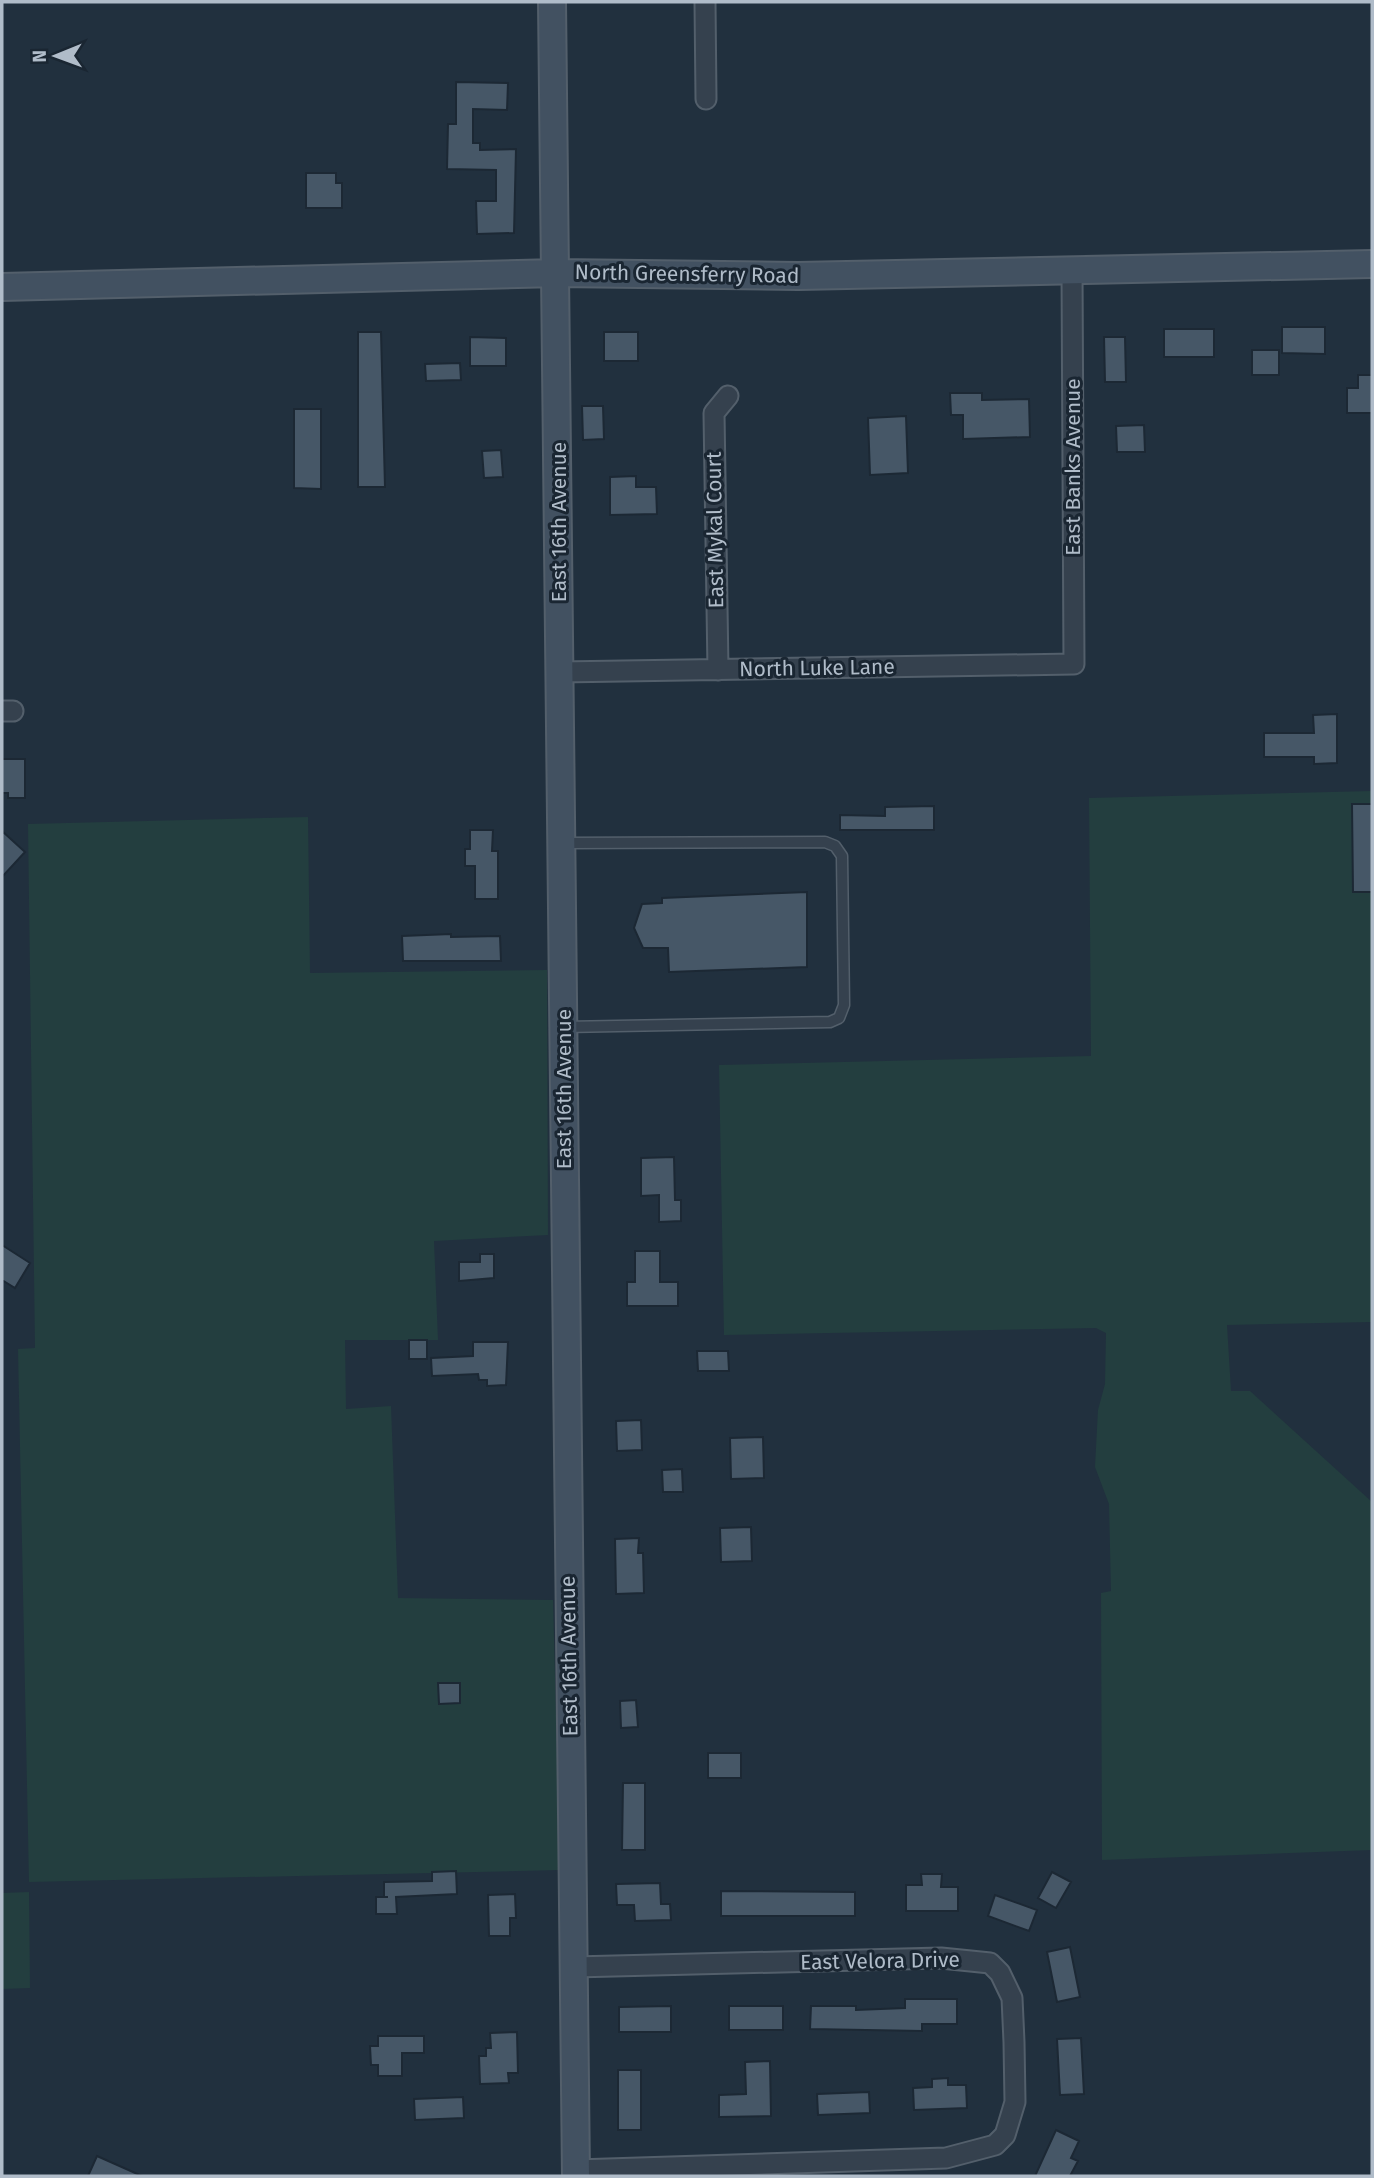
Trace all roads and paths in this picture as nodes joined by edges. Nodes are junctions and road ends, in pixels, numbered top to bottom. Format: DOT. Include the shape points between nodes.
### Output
graph roads {
  1 [pos="552,2"];
  2 [pos="705,2"];
  3 [pos="706,99"];
  4 [pos="1372,264"];
  5 [pos="1072,271"];
  6 [pos="557,273"];
  7 [pos="2,287"];
  8 [pos="728,396"];
  9 [pos="1073,664"];
  10 [pos="718,670"];
  11 [pos="560,672"];
  12 [pos="561,843"];
  13 [pos="563,1027"];
  14 [pos="573,1967"];
  15 [pos="576,2173"];
  1 -- 6 [label="street, East 16th Avenue"];
  2 -- 3 [label="street"];
  4 -- 5 [label="street, North Greensferry Road"];
  5 -- 6 [label="street, North Greensferry Road" via="798,276"];
  5 -- 9 [label="street, East Banks Avenue"];
  6 -- 7 [label="street, North Greensferry Road"];
  6 -- 11 [label="street, East 16th Avenue"];
  8 -- 10 [label="street, East Mykal Court" via="713,413"];
  9 -- 10 [label="street, North Luke Lane"];
  10 -- 11 [label="street, North Luke Lane"];
  11 -- 12 [label="street, East 16th Avenue"];
  12 -- 13 [label="street, East 16th Avenue"];
  12 -- 13 [label="lane" via="825,842 835,846 842,856 844,978 844,1005 839,1018 830,1022"];
  13 -- 14 [label="street, East 16th Avenue"];
  14 -- 15 [label="street, East 16th Avenue"];
  14 -- 15 [label="street, East Velora Drive" via="950,1958 990,1963 1012,1998 1015,2102 1004,2135 995,2145 946,2158"];
}
